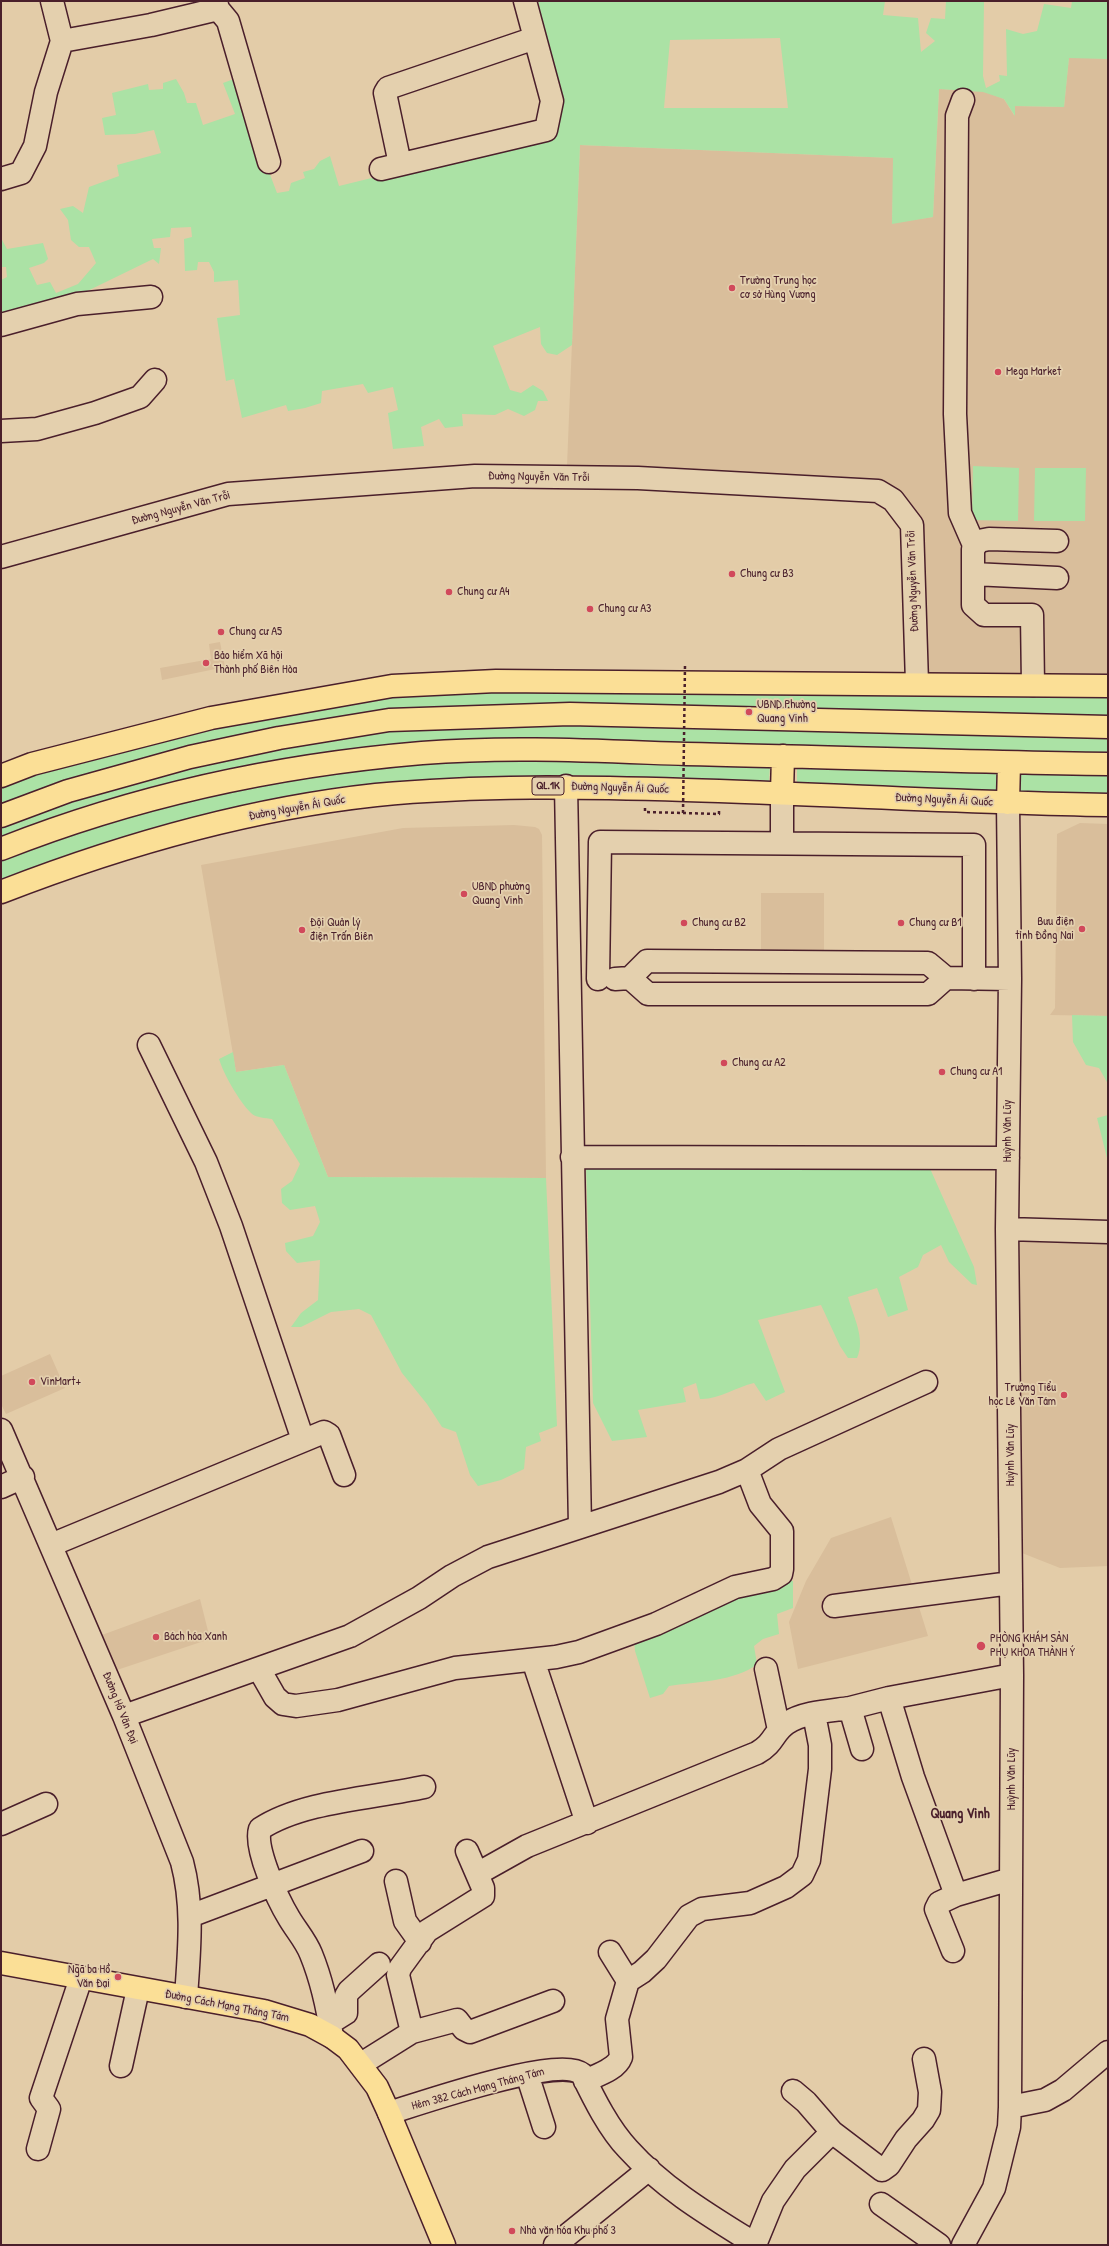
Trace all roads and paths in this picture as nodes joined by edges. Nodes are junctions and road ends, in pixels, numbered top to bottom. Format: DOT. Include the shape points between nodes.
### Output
graph roads {
  1 [pos="52,1"];
  2 [pos="525,1"];
  3 [pos="217,5"];
  4 [pos="535,38"];
  5 [pos="62,42"];
  6 [pos="963,100"];
  7 [pos="269,162"];
  8 [pos="1,179"];
  9 [pos="151,297"];
  10 [pos="1,325"];
  11 [pos="155,380"];
  12 [pos="1,431"];
  13 [pos="1057,541"];
  14 [pos="974,545"];
  15 [pos="1,557"];
  16 [pos="973,574"];
  17 [pos="1057,578"];
  18 [pos="685,665"];
  19 [pos="917,683"];
  20 [pos="1033,685"];
  21 [pos="1108,686"];
  22 [pos="1108,727"];
  23 [pos="783,756"];
  24 [pos="1009,763"];
  25 [pos="1108,764"];
  26 [pos="1,776"];
  27 [pos="566,786"];
  28 [pos="782,793"];
  29 [pos="1008,804"];
  30 [pos="1108,805"];
  31 [pos="645,812"];
  32 [pos="683,813"];
  33 [pos="719,814"];
  34 [pos="1,816"];
  35 [pos="782,842"];
  36 [pos="1,849"];
  37 [pos="1,892"];
  38 [pos="630,978"];
  39 [pos="946,978"];
  40 [pos="598,979"];
  41 [pos="974,979"];
  42 [pos="1010,979"];
  43 [pos="569,980"];
  44 [pos="148,1045"];
  45 [pos="572,1157"];
  46 [pos="1008,1158"];
  47 [pos="1007,1229"];
  48 [pos="1108,1232"];
  49 [pos="926,1382"];
  50 [pos="1,1430"];
  51 [pos="303,1440"];
  52 [pos="747,1470"];
  53 [pos="344,1475"];
  54 [pos="23,1477"];
  55 [pos="1,1487"];
  56 [pos="580,1527"];
  57 [pos="51,1545"];
  58 [pos="1011,1583"];
  59 [pos="834,1606"];
  60 [pos="533,1660"];
  61 [pos="259,1669"];
  62 [pos="766,1669"];
  63 [pos="1012,1675"];
  64 [pos="889,1698"];
  65 [pos="850,1708"];
  66 [pos="814,1714"];
  67 [pos="124,1716"];
  68 [pos="779,1730"];
  69 [pos="862,1749"];
  70 [pos="424,1787"];
  71 [pos="46,1804"];
  72 [pos="587,1823"];
  73 [pos="1,1824"];
  74 [pos="362,1851"];
  75 [pos="467,1851"];
  76 [pos="477,1874"];
  77 [pos="1011,1879"];
  78 [pos="396,1881"];
  79 [pos="274,1885"];
  80 [pos="956,1895"];
  81 [pos="190,1916"];
  82 [pos="420,1942"];
  83 [pos="953,1951"];
  84 [pos="610,1952"];
  85 [pos="1,1962"];
  86 [pos="379,1964"];
  87 [pos="80,1978"];
  88 [pos="628,1981"];
  89 [pos="138,1989"];
  90 [pos="186,1998"];
  91 [pos="553,2001"];
  92 [pos="331,2030"];
  93 [pos="412,2032"];
  94 [pos="1108,2052"];
  95 [pos="924,2060"];
  96 [pos="361,2064"];
  97 [pos="121,2066"];
  98 [pos="527,2074"];
  99 [pos="585,2081"];
  100 [pos="793,2091"];
  101 [pos="1010,2107"];
  102 [pos="389,2113"];
  103 [pos="544,2127"];
  104 [pos="832,2132"];
  105 [pos="38,2148"];
  106 [pos="649,2169"];
  107 [pos="882,2204"];
  108 [pos="755,2244"];
  109 [pos="444,2245"];
  110 [pos="555,2245"];
  111 [pos="939,2245"];
  112 [pos="963,2245"];
  1 -- 5 [label="street"];
  2 -- 4 [label="street"];
  3 -- 5 [label="street" via="151,26"];
  3 -- 7 [label="street" via="228,21"];
  4 -- 4 [label="street" via="552,101 546,130 390,166 385,93 388,88"];
  5 -- 8 [label="street" via="46,92 35,146 21,173"];
  6 -- 14 [label="street" via="957,116 955,414 960,513"];
  9 -- 10 [label="street" via="77,304"];
  11 -- 12 [label="street" via="140,397 95,413 38,429"];
  13 -- 14 [label="street" via="989,539"];
  14 -- 16 [label="street"];
  15 -- 19 [label="street, Đường Nguyễn Văn Trỗi" via="235,493 475,476 638,478 878,491 893,500 912,525"];
  16 -- 17 [label="street"];
  16 -- 20 [label="street" via="973,605 984,615 1032,615"];
  18 -- 32 [label="path, bridge"];
  19 -- 20 [label="main road"];
  19 -- 26 [label="main road" via="496,681 392,686 211,718 46,760"];
  20 -- 21 [label="main road"];
  22 -- 34 [label="main road" via="570,714 389,720 190,756 68,791"];
  23 -- 24 [label="main road"];
  23 -- 28 [label="main road"];
  23 -- 36 [label="main road" via="505,749 423,753 355,760 235,779 121,809"];
  24 -- 25 [label="main road"];
  24 -- 29 [label="main road"];
  27 -- 28 [label="main road, Đường Nguyễn Ái Quốc / QL.1K"];
  27 -- 37 [label="main road, Đường Nguyễn Ái Quốc / QL.1K" via="439,790 381,795 263,813 181,831 106,854"];
  27 -- 43 [label="street"];
  28 -- 29 [label="main road, Đường Nguyễn Ái Quốc / QL.1K"];
  28 -- 35 [label="street"];
  29 -- 30 [label="main road, Đường Nguyễn Ái Quốc / QL.1K"];
  29 -- 42 [label="street, Huỳnh Văn Lũy"];
  31 -- 32 [label="path"];
  32 -- 33 [label="path"];
  35 -- 40 [label="street" via="600,842"];
  35 -- 41 [label="street" via="974,845"];
  38 -- 39 [label="street" via="648,994 928,994"];
  38 -- 39 [label="street" via="647,961 654,961 928,962"];
  38 -- 40 [label="street"];
  39 -- 41 [label="street"];
  40 -- 43 [label="street"];
  41 -- 42 [label="street"];
  42 -- 46 [label="street, Huỳnh Văn Lũy"];
  43 -- 45 [label="street"];
  44 -- 51 [label="street" via="209,1170 231,1226"];
  45 -- 46 [label="street"];
  45 -- 56 [label="street"];
  46 -- 47 [label="street, Huỳnh Văn Lũy"];
  47 -- 48 [label="street"];
  47 -- 58 [label="street, Huỳnh Văn Lũy"];
  49 -- 52 [label="street" via="779,1449"];
  50 -- 54 [label="street, Đường Hồ Văn Đại"];
  51 -- 53 [label="street" via="327,1432"];
  51 -- 57 [label="street"];
  52 -- 56 [label="street" via="719,1482"];
  52 -- 60 [label="street" via="760,1504 782,1530 782,1569 777,1577 735,1587 656,1624 579,1652"];
  54 -- 55 [label="street"];
  54 -- 57 [label="street, Đường Hồ Văn Đại"];
  56 -- 61 [label="street" via="488,1557 364,1629"];
  57 -- 67 [label="street, Đường Hồ Văn Đại"];
  58 -- 59 [label="street"];
  58 -- 63 [label="street, Huỳnh Văn Lũy"];
  60 -- 61 [label="street" via="455,1668 338,1700 296,1706 283,1704 275,1697"];
  60 -- 72 [label="street"];
  61 -- 67 [label="street"];
  62 -- 68 [label="street"];
  63 -- 64 [label="street"];
  63 -- 77 [label="street, Huỳnh Văn Lũy"];
  64 -- 65 [label="street"];
  64 -- 80 [label="street" via="913,1777"];
  65 -- 66 [label="street"];
  65 -- 69 [label="street"];
  66 -- 68 [label="street" via="793,1720"];
  66 -- 88 [label="street" via="820,1745 820,1769 809,1860 802,1875 786,1887 750,1903 702,1909 689,1916 656,1959"];
  67 -- 81 [label="street, Đường Hồ Văn Đại" via="182,1862"];
  68 -- 72 [label="street" via="771,1744 757,1753"];
  70 -- 79 [label="street" via="308,1810 274,1820 260,1829 259,1845"];
  71 -- 73 [label="street"];
  72 -- 76 [label="street" via="513,1853"];
  74 -- 79 [label="street"];
  75 -- 76 [label="street"];
  76 -- 82 [label="street" via="483,1888 483,1896 435,1925 427,1931"];
  77 -- 80 [label="street"];
  77 -- 101 [label="street, Huỳnh Văn Lũy"];
  78 -- 82 [label="street" via="405,1921"];
  79 -- 81 [label="street"];
  79 -- 92 [label="street" via="288,1916 311,1954 324,1993"];
  80 -- 83 [label="street" via="939,1903 936,1909"];
  81 -- 90 [label="street, Đường Hồ Văn Đại"];
  82 -- 93 [label="street" via="400,1968 398,1975"];
  84 -- 88 [label="street"];
  85 -- 87 [label="main road, Đường Cách Mạng Tháng Tám"];
  86 -- 92 [label="street" via="349,1991 346,1996 346,2012"];
  87 -- 89 [label="main road, Đường Cách Mạng Tháng Tám"];
  87 -- 105 [label="street" via="40,2098 49,2109"];
  88 -- 99 [label="street" via="618,2010 621,2057 619,2062"];
  89 -- 90 [label="main road, Đường Cách Mạng Tháng Tám"];
  89 -- 97 [label="street"];
  90 -- 92 [label="main road, Đường Cách Mạng Tháng Tám" via="271,2013"];
  91 -- 93 [label="street" via="470,2032 457,2020"];
  92 -- 96 [label="main road, Đường Cách Mạng Tháng Tám"];
  93 -- 96 [label="street"];
  94 -- 101 [label="street" via="1051,2097"];
  95 -- 104 [label="street" via="930,2092 929,2110 885,2169 878,2168"];
  96 -- 102 [label="main road, Đường Cách Mạng Tháng Tám" via="377,2087"];
  98 -- 99 [label="street, Hẻm 382 Cách Mạng Tháng Tám" via="562,2068 577,2070"];
  98 -- 102 [label="street, Hẻm 382 Cách Mạng Tháng Tám"];
  98 -- 103 [label="street"];
  99 -- 106 [label="street, Hẻm 382 Cách Mạng Tháng Tám" via="620,2138"];
  100 -- 104 [label="street"];
  101 -- 112 [label="street, Huỳnh Văn Lũy" via="1005,2150 994,2188"];
  102 -- 109 [label="main road, Đường Cách Mạng Tháng Tám"];
  104 -- 108 [label="street" via="795,2169 773,2201"];
  106 -- 108 [label="street, Hẻm 382 Cách Mạng Tháng Tám" via="687,2200"];
  106 -- 110 [label="street"];
  107 -- 111 [label="street"];
}
